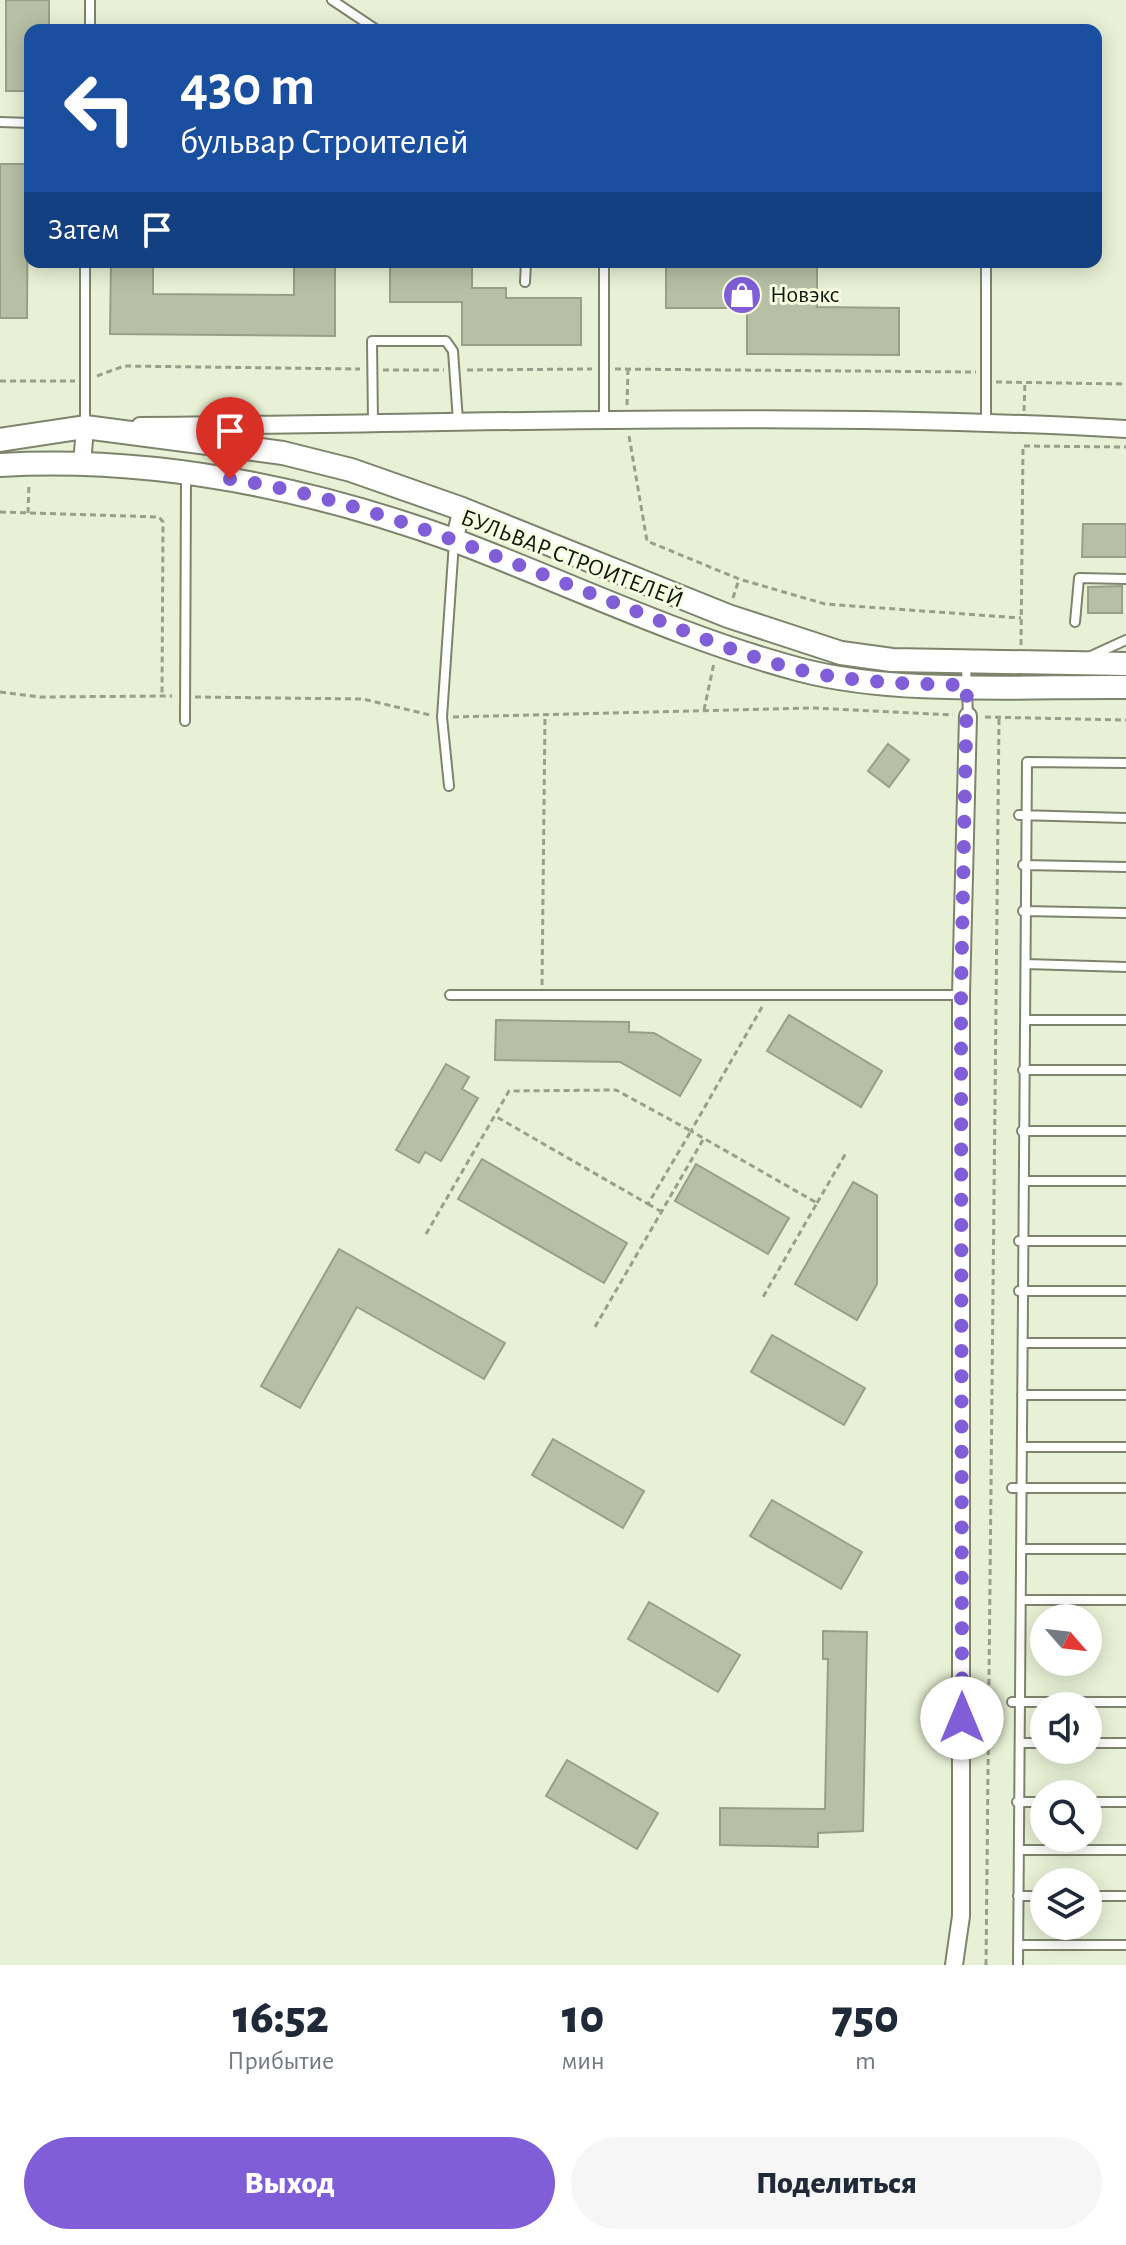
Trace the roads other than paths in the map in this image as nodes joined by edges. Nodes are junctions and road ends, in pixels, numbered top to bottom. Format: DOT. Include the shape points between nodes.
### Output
graph roads {
  1 [pos="90,0"];
  2 [pos="332,0"];
  3 [pos="90,24"];
  4 [pos="368,24"];
  5 [pos="0,122"];
  6 [pos="24,123"];
  7 [pos="85,268"];
  8 [pos="526,268"];
  9 [pos="604,268"];
  10 [pos="986,268"];
  11 [pos="525,282"];
  12 [pos="604,421"];
  13 [pos="458,422"];
  14 [pos="373,423"];
  15 [pos="986,423"];
  16 [pos="290,426"];
  17 [pos="85,427"];
  18 [pos="1126,429"];
  19 [pos="0,440"];
  20 [pos="283,453"];
  21 [pos="0,465"];
  22 [pos="82,465"];
  23 [pos="186,472"];
  24 [pos="462,509"];
  25 [pos="454,541"];
  26 [pos="1126,579"];
  27 [pos="1075,622"];
  28 [pos="1126,640"];
  29 [pos="966,660"];
  30 [pos="1075,662"];
  31 [pos="1126,664"];
  32 [pos="967,685"];
  33 [pos="1021,686"];
  34 [pos="1126,687"];
  35 [pos="968,716"];
  36 [pos="185,721"];
  37 [pos="1126,763"];
  38 [pos="449,786"];
  39 [pos="1023,816"];
  40 [pos="1126,818"];
  41 [pos="1025,865"];
  42 [pos="1126,867"];
  43 [pos="1024,911"];
  44 [pos="1126,913"];
  45 [pos="1026,964"];
  46 [pos="1126,967"];
  47 [pos="450,995"];
  48 [pos="961,995"];
  49 [pos="1025,1020"];
  50 [pos="1126,1020"];
  51 [pos="1022,1070"];
  52 [pos="1126,1070"];
  53 [pos="1023,1131"];
  54 [pos="1126,1131"];
  55 [pos="1024,1181"];
  56 [pos="1126,1181"];
  57 [pos="1021,1241"];
  58 [pos="1126,1241"];
  59 [pos="1021,1291"];
  60 [pos="1126,1291"];
  61 [pos="1023,1343"];
  62 [pos="1126,1343"];
  63 [pos="1022,1395"];
  64 [pos="1126,1395"];
  65 [pos="1022,1447"];
  66 [pos="1126,1447"];
  67 [pos="1017,1488"];
  68 [pos="1126,1488"];
  69 [pos="1021,1549"];
  70 [pos="1126,1549"];
  71 [pos="1021,1600"];
  72 [pos="1126,1600"];
  73 [pos="1016,1702"];
  74 [pos="1126,1702"];
  75 [pos="1020,1743"];
  76 [pos="1030,1743"];
  77 [pos="1102,1743"];
  78 [pos="1126,1743"];
  79 [pos="1018,1802"];
  80 [pos="1030,1802"];
  81 [pos="1102,1802"];
  82 [pos="1126,1802"];
  83 [pos="1019,1850"];
  84 [pos="1126,1850"];
  85 [pos="1018,1896"];
  86 [pos="1030,1896"];
  87 [pos="1102,1896"];
  88 [pos="1126,1896"];
  89 [pos="1018,1945"];
  90 [pos="1126,1945"];
  91 [pos="954,1965"];
  92 [pos="1018,1965"];
  1 -- 3 [label="lane"];
  2 -- 4 [label="lane"];
  5 -- 6 [label="lane"];
  7 -- 17 [label="lane"];
  8 -- 11 [label="lane"];
  9 -- 12 [label="lane"];
  10 -- 15 [label="lane"];
  12 -- 13 [label="street, БУЛЬВАР СТРОИТЕЛЕЙ"];
  12 -- 15 [label="street, БУЛЬВАР СТРОИТЕЛЕЙ"];
  13 -- 14 [label="street, БУЛЬВАР СТРОИТЕЛЕЙ"];
  13 -- 14 [label="lane" via="456,370 446,341 372,341"];
  14 -- 16 [label="street, БУЛЬВАР СТРОИТЕЛЕЙ"];
  15 -- 18 [label="street, БУЛЬВАР СТРОИТЕЛЕЙ"];
  16 -- 17 [label="street, БУЛЬВАР СТРОИТЕЛЕЙ"];
  16 -- 20 [label="street"];
  17 -- 19 [label="main road, БУЛЬВАР СТРОИТЕЛЕЙ"];
  17 -- 20 [label="main road, БУЛЬВАР СТРОИТЕЛЕЙ"];
  17 -- 22 [label="street"];
  20 -- 24 [label="main road, БУЛЬВАР СТРОИТЕЛЕЙ" via="351,470"];
  21 -- 22 [label="main road, БУЛЬВАР СТРОИТЕЛЕЙ"];
  22 -- 23 [label="main road, БУЛЬВАР СТРОИТЕЛЕЙ"];
  23 -- 25 [label="main road, БУЛЬВАР СТРОИТЕЛЕЙ" via="285,489"];
  23 -- 36 [label="lane"];
  24 -- 25 [label="street"];
  24 -- 29 [label="main road, БУЛЬВАР СТРОИТЕЛЕЙ" via="805,643 892,660"];
  25 -- 32 [label="main road, БУЛЬВАР СТРОИТЕЛЕЙ" via="800,670 886,683"];
  25 -- 38 [label="lane" via="442,717"];
  26 -- 27 [label="lane" via="1079,578"];
  28 -- 30 [label="lane"];
  29 -- 30 [label="main road, БУЛЬВАР СТРОИТЕЛЕЙ"];
  29 -- 32 [label="lane"];
  30 -- 31 [label="main road, БУЛЬВАР СТРОИТЕЛЕЙ"];
  30 -- 33 [label="lane"];
  32 -- 33 [label="main road, БУЛЬВАР СТРОИТЕЛЕЙ"];
  32 -- 35 [label="lane"];
  33 -- 34 [label="main road, БУЛЬВАР СТРОИТЕЛЕЙ"];
  35 -- 48 [label="street"];
  37 -- 39 [label="lane" via="1027,762"];
  39 -- 40 [label="lane"];
  39 -- 41 [label="lane"];
  41 -- 42 [label="lane"];
  41 -- 43 [label="lane"];
  43 -- 44 [label="lane"];
  43 -- 45 [label="lane"];
  45 -- 46 [label="lane"];
  45 -- 49 [label="lane"];
  47 -- 48 [label="lane"];
  48 -- 91 [label="street" via="962,1902"];
  49 -- 50 [label="lane"];
  49 -- 51 [label="lane"];
  51 -- 52 [label="lane"];
  51 -- 53 [label="lane"];
  53 -- 54 [label="lane"];
  53 -- 55 [label="lane"];
  55 -- 56 [label="lane"];
  55 -- 57 [label="lane"];
  57 -- 58 [label="lane"];
  57 -- 59 [label="lane"];
  59 -- 60 [label="lane"];
  59 -- 61 [label="lane"];
  61 -- 62 [label="lane"];
  61 -- 63 [label="lane"];
  63 -- 64 [label="lane"];
  63 -- 65 [label="lane"];
  65 -- 66 [label="lane"];
  65 -- 67 [label="lane"];
  67 -- 68 [label="lane"];
  67 -- 69 [label="lane"];
  69 -- 70 [label="lane"];
  69 -- 71 [label="lane"];
  71 -- 72 [label="lane"];
  71 -- 73 [label="lane"];
  73 -- 74 [label="lane"];
  73 -- 75 [label="lane"];
  75 -- 76 [label="lane"];
  75 -- 79 [label="lane"];
  77 -- 78 [label="lane"];
  79 -- 80 [label="lane"];
  79 -- 83 [label="lane"];
  81 -- 82 [label="lane"];
  83 -- 84 [label="lane"];
  83 -- 85 [label="lane"];
  85 -- 86 [label="lane"];
  85 -- 89 [label="lane"];
  87 -- 88 [label="lane"];
  89 -- 90 [label="lane"];
  89 -- 92 [label="lane"];
}
